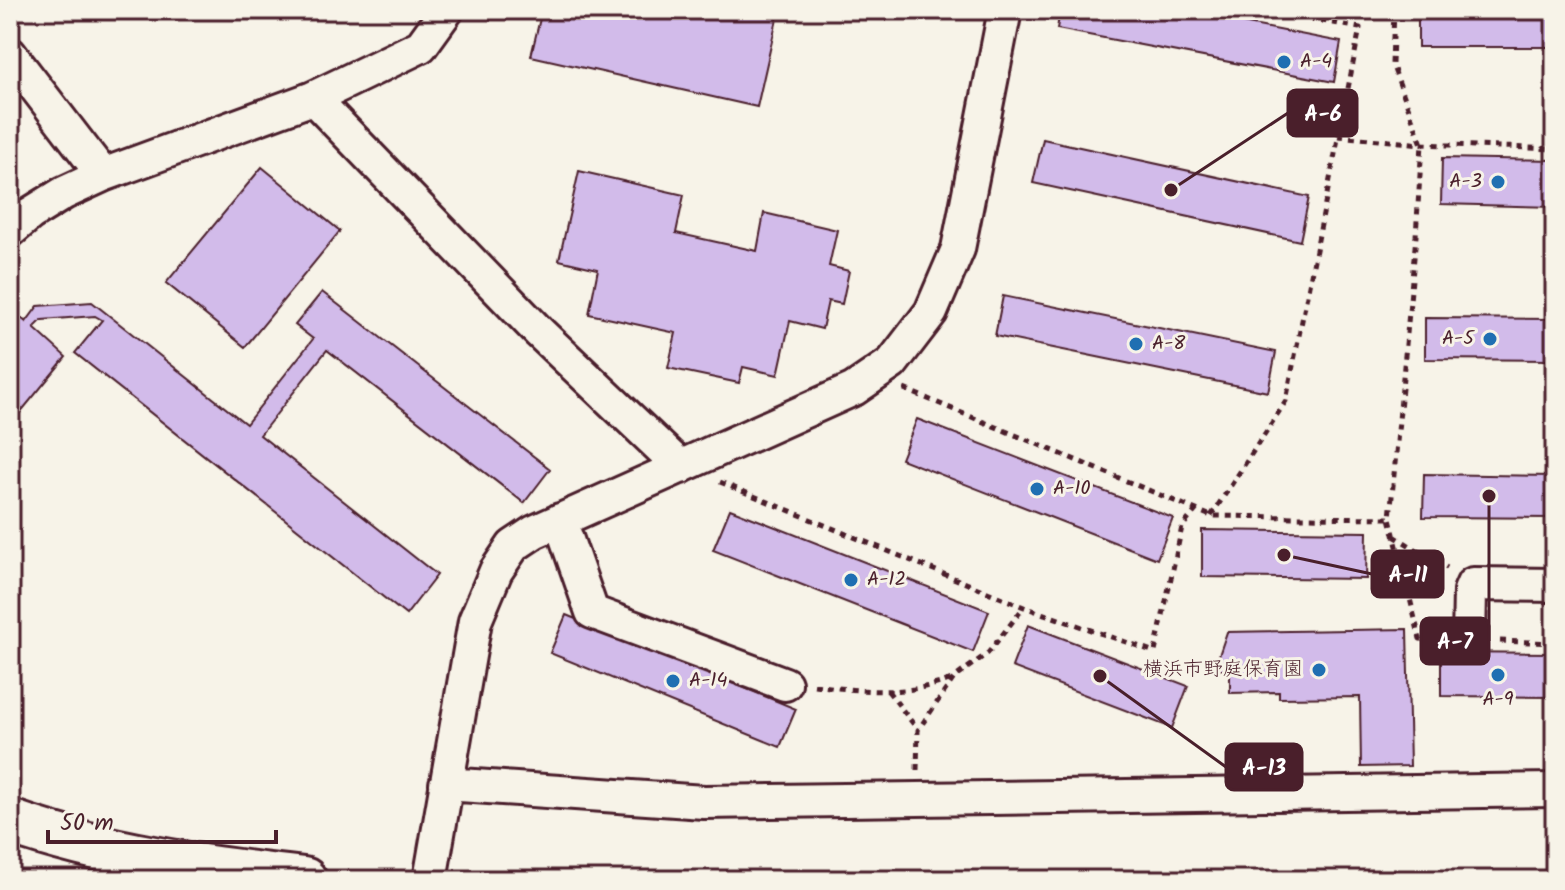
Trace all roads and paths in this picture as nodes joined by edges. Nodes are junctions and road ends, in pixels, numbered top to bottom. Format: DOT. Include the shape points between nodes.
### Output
graph roads {
  1 [pos="447,10"];
  2 [pos="1005,10"];
  3 [pos="1263,10"];
  4 [pos="1394,10"];
  5 [pos="10,54"];
  6 [pos="313,98"];
  7 [pos="1338,136"];
  8 [pos="1422,144"];
  9 [pos="1555,149"];
  10 [pos="103,175"];
  11 [pos="10,231"];
  12 [pos="885,368"];
  13 [pos="681,467"];
  14 [pos="711,479"];
  15 [pos="1197,509"];
  16 [pos="1211,516"];
  17 [pos="560,520"];
  18 [pos="1394,535"];
  19 [pos="1473,584"];
  20 [pos="1555,585"];
  21 [pos="1024,607"];
  22 [pos="1469,641"];
  23 [pos="954,678"];
  24 [pos="785,684"];
  25 [pos="887,691"];
  26 [pos="918,730"];
  27 [pos="917,767"];
  28 [pos="446,784"];
  29 [pos="1555,790"];
  30 [pos="10,822"];
  31 [pos="304,880"];
  32 [pos="430,880"];
  1 -- 6 [label="street" via="421,46"];
  2 -- 12 [label="street" via="958,249 931,312"];
  3 -- 7 [label="path" via="1360,28"];
  4 -- 8 [label="path" via="1392,64"];
  5 -- 10 [label="street"];
  6 -- 10 [label="street"];
  6 -- 13 [label="street" via="539,332"];
  7 -- 8 [label="path"];
  7 -- 16 [label="path" via="1286,401"];
  8 -- 9 [label="path"];
  8 -- 16 [label="path" via="1390,518"];
  10 -- 11 [label="street" via="64,193"];
  12 -- 13 [label="street" via="854,389"];
  12 -- 15 [label="path" via="907,393"];
  13 -- 17 [label="street"];
  14 -- 21 [label="path"];
  15 -- 16 [label="path"];
  15 -- 21 [label="path" via="1182,527 1155,652"];
  17 -- 24 [label="street" via="592,612"];
  17 -- 28 [label="street" via="513,546 496,571 475,621"];
  18 -- 19 [label="path"];
  19 -- 20 [label="street"];
  19 -- 22 [label="street"];
  21 -- 23 [label="path" via="988,653"];
  23 -- 25 [label="path"];
  23 -- 26 [label="path"];
  24 -- 25 [label="path"];
  25 -- 26 [label="path"];
  26 -- 27 [label="path"];
  28 -- 29 [label="street" via="704,802"];
  28 -- 32 [label="street"];
  30 -- 31 [label="street" via="125,853"];
}
